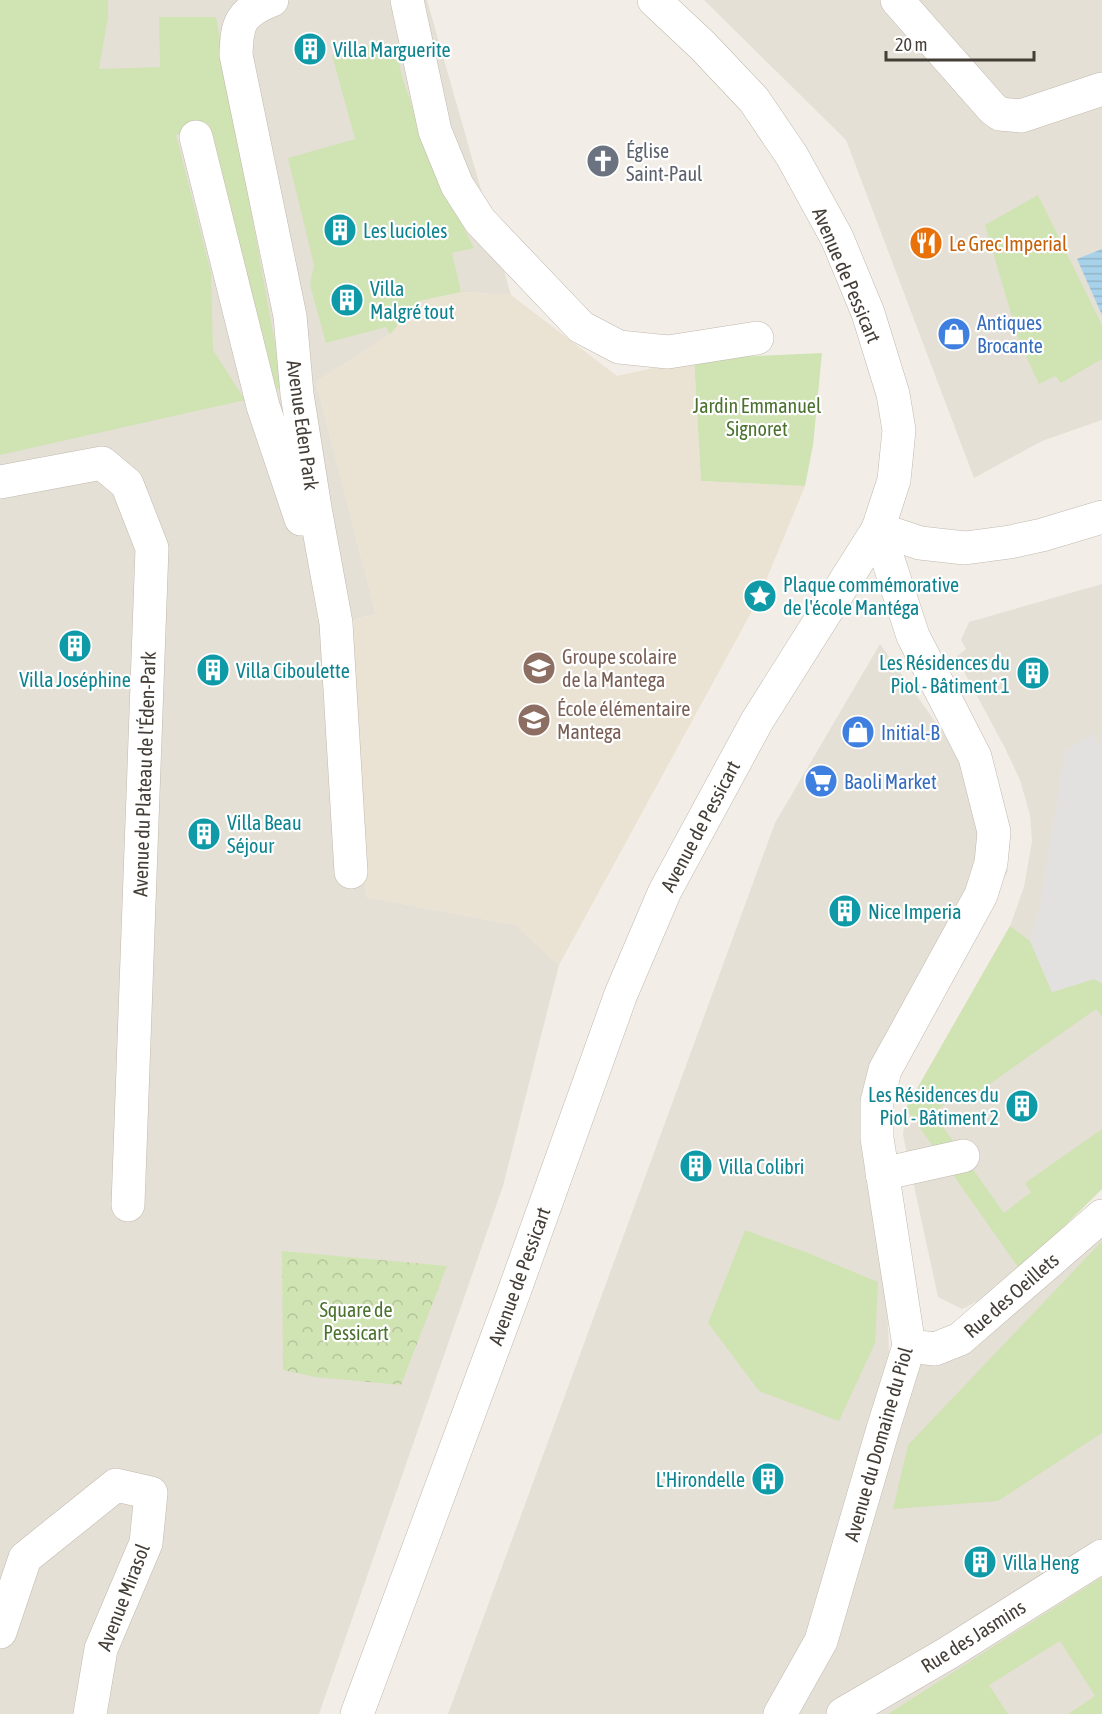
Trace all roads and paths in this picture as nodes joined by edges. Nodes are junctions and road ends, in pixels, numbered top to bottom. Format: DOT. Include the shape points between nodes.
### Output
graph roads {
  1 [pos="272,0"];
  2 [pos="407,0"];
  3 [pos="654,0"];
  4 [pos="897,0"];
  5 [pos="1102,89"];
  6 [pos="196,137"];
  7 [pos="757,338"];
  8 [pos="0,482"];
  9 [pos="1102,517"];
  10 [pos="878,529"];
  11 [pos="336,623"];
  12 [pos="351,872"];
  13 [pos="963,1156"];
  14 [pos="882,1174"];
  15 [pos="128,1205"];
  16 [pos="1102,1216"];
  17 [pos="909,1346"];
  18 [pos="1102,1556"];
  19 [pos="0,1632"];
  20 [pos="90,1714"];
  21 [pos="357,1714"];
  22 [pos="780,1714"];
  23 [pos="843,1714"];
  1 -- 11 [label="street, Avenue Eden Park" via="247,11 237,32 236,55 290,316 297,394"];
  2 -- 7 [label="street" via="435,131 457,185 480,221 581,327 620,347 668,352"];
  3 -- 10 [label="street, Avenue de Pessicart" via="754,100 792,156 837,238 868,313 893,394 898,430 894,480"];
  4 -- 5 [label="street" via="1000,114 1022,116"];
  6 -- 11 [label="street" via="263,406"];
  8 -- 15 [label="street, Avenue du Plateau de l'Éden-Park" via="102,463 127,484 152,548"];
  9 -- 10 [label="street" via="1042,535 965,548 920,543"];
  10 -- 14 [label="street, Avenue du Domaine du Piol" via="914,636 975,757 994,832 991,864 981,895 885,1070 877,1102"];
  10 -- 21 [label="street, Avenue de Pessicart" via="757,721 665,891 621,994"];
  11 -- 12 [label="street, Avenue Eden Park"];
  13 -- 14 [label="street"];
  14 -- 17 [label="street, Avenue du Domaine du Piol"];
  16 -- 17 [label="street, Rue des Oeillets" via="960,1340 935,1348"];
  17 -- 22 [label="street, Avenue du Domaine du Piol" via="821,1641"];
  18 -- 23 [label="street, Rue des Jasmins"];
  19 -- 20 [label="street, Avenue Mirasol" via="25,1558 116,1485 151,1493 146,1543 101,1649"];
}
